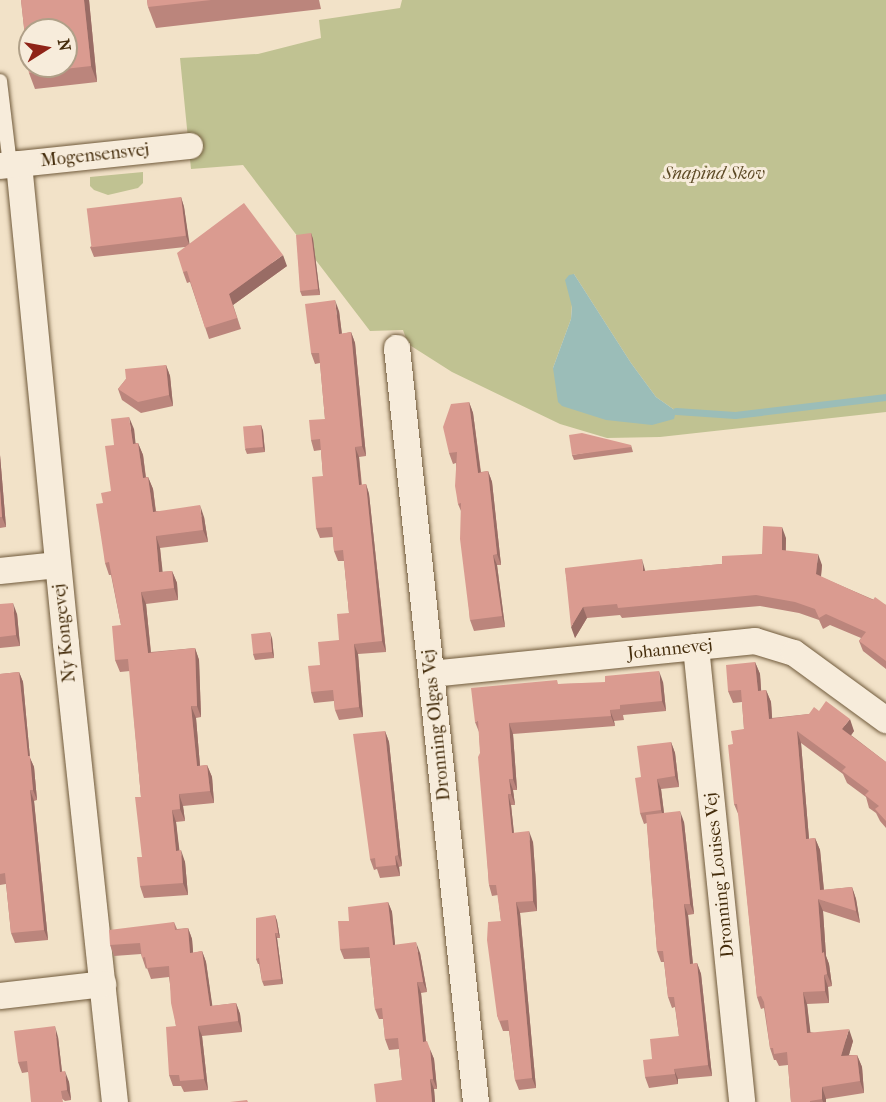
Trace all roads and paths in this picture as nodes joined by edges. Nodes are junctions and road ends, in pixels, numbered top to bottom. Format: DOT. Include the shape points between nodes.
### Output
graph roads {
  1 [pos="0,81"];
  2 [pos="190,146"];
  3 [pos="9,165"];
  4 [pos="397,348"];
  5 [pos="58,565"];
  6 [pos="0,571"];
  7 [pos="696,647"];
  8 [pos="431,674"];
  9 [pos="886,720"];
  10 [pos="103,984"];
  11 [pos="0,996"];
  12 [pos="115,1102"];
  13 [pos="476,1102"];
  14 [pos="742,1102"];
  1 -- 3 [label="lane"];
  2 -- 3 [label="street, Mogensensvej"];
  3 -- 5 [label="street, Ny Kongevej"];
  4 -- 8 [label="street, Dronning Olgas Vej"];
  5 -- 6 [label="street"];
  5 -- 10 [label="street, Ny Kongevej"];
  7 -- 8 [label="street, Johannevej"];
  7 -- 9 [label="street, Johannevej" via="755,641 794,653"];
  7 -- 14 [label="street, Dronning Louises Vej"];
  8 -- 13 [label="street, Dronning Olgas Vej"];
  10 -- 11 [label="street"];
  10 -- 12 [label="street, Ny Kongevej"];
}
